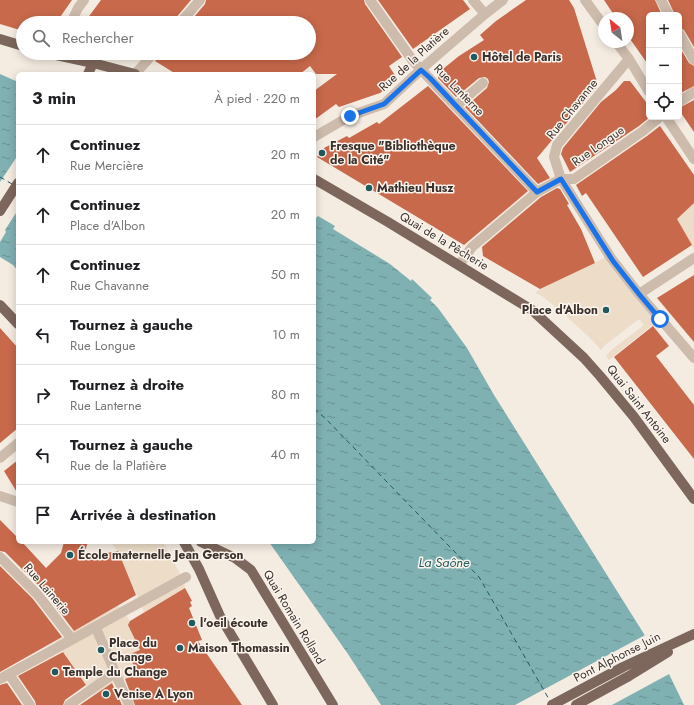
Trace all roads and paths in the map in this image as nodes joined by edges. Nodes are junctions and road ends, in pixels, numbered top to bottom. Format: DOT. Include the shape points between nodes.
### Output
graph roads {
  1 [pos="84,0"];
  2 [pos="200,0"];
  3 [pos="370,0"];
  4 [pos="474,0"];
  5 [pos="503,0"];
  6 [pos="585,0"];
  7 [pos="661,0"];
  8 [pos="667,12"];
  9 [pos="485,14"];
  10 [pos="74,16"];
  11 [pos="186,16"];
  12 [pos="598,18"];
  13 [pos="682,38"];
  14 [pos="0,39"];
  15 [pos="16,44"];
  16 [pos="620,48"];
  17 [pos="85,60"];
  18 [pos="148,60"];
  19 [pos="629,60"];
  20 [pos="694,60"];
  21 [pos="94,63"];
  22 [pos="421,70"];
  23 [pos="89,72"];
  24 [pos="128,72"];
  25 [pos="137,72"];
  26 [pos="483,83"];
  27 [pos="646,87"];
  28 [pos="694,92"];
  29 [pos="682,100"];
  30 [pos="456,106"];
  31 [pos="656,120"];
  32 [pos="668,120"];
  33 [pos="316,136"];
  34 [pos="694,159"];
  35 [pos="561,179"];
  36 [pos="316,180"];
  37 [pos="16,186"];
  38 [pos="537,192"];
  39 [pos="0,211"];
  40 [pos="694,258"];
  41 [pos="459,265"];
  42 [pos="639,294"];
  43 [pos="0,305"];
  44 [pos="16,322"];
  45 [pos="556,332"];
  46 [pos="694,358"];
  47 [pos="16,445"];
  48 [pos="0,458"];
  49 [pos="0,496"];
  50 [pos="693,497"];
  51 [pos="16,501"];
  52 [pos="185,544"];
  53 [pos="205,544"];
  54 [pos="0,557"];
  55 [pos="186,577"];
  56 [pos="96,628"];
  57 [pos="694,635"];
  58 [pos="72,639"];
  59 [pos="116,672"];
  60 [pos="9,674"];
  61 [pos="0,679"];
  62 [pos="30,705"];
  63 [pos="69,705"];
  64 [pos="129,705"];
  65 [pos="273,705"];
  66 [pos="333,705"];
  67 [pos="552,705"];
  68 [pos="576,705"];
  1 -- 10 [label="street"];
  2 -- 11 [label="street"];
  3 -- 22 [label="street, Rue Lanterne"];
  4 -- 9 [label="street"];
  5 -- 9 [label="street, Rue de la Platière"];
  6 -- 12 [label="street"];
  7 -- 8 [label="street"];
  9 -- 22 [label="street, Rue de la Platière"];
  13 -- 20 [label="street"];
  14 -- 15 [label="main road"];
  16 -- 19 [label="street"];
  17 -- 21 [label="main road"];
  18 -- 25 [label="street"];
  19 -- 27 [label="street"];
  19 -- 35 [label="street, Rue Chavanne" via="556,145 554,157"];
  21 -- 23 [label="main road"];
  21 -- 24 [label="main road"];
  22 -- 30 [label="street, Rue Lanterne"];
  22 -- 33 [label="street, Rue de la Platière" via="384,104 350,116"];
  26 -- 30 [label="street"];
  28 -- 29 [label="street"];
  30 -- 38 [label="street, Rue Lanterne"];
  31 -- 35 [label="street, Rue Longue" via="574,180"];
  32 -- 34 [label="street"];
  35 -- 38 [label="street, Rue Longue"];
  35 -- 42 [label="street, Rue Chavanne" via="613,261"];
  36 -- 41 [label="main road, Quai de la Pêcherie"];
  37 -- 39 [label="main road"];
  38 -- 41 [label="street, Rue Longue" via="472,247"];
  40 -- 42 [label="street"];
  41 -- 45 [label="main road, Quai de la Pêcherie" via="529,309"];
  42 -- 46 [label="street"];
  43 -- 44 [label="main road"];
  45 -- 50 [label="main road, Quai Saint Antoine" via="605,382"];
  47 -- 48 [label="street"];
  49 -- 51 [label="street"];
  52 -- 65 [label="main road" via="220,616"];
  53 -- 66 [label="main road, Quai Romain Rolland" via="235,558 250,570"];
  54 -- 58 [label="street, Rue Lainerie" via="38,595"];
  55 -- 56 [label="street"];
  56 -- 58 [label="street"];
  56 -- 59 [label="street"];
  57 -- 67 [label="main road, Pont Alphonse Juin" via="623,667"];
  57 -- 68 [label="main road, Pont Alphonse Juin" via="629,676"];
  58 -- 60 [label="street"];
  59 -- 63 [label="street"];
  59 -- 64 [label="street"];
  60 -- 61 [label="street"];
  60 -- 62 [label="street"];
}
